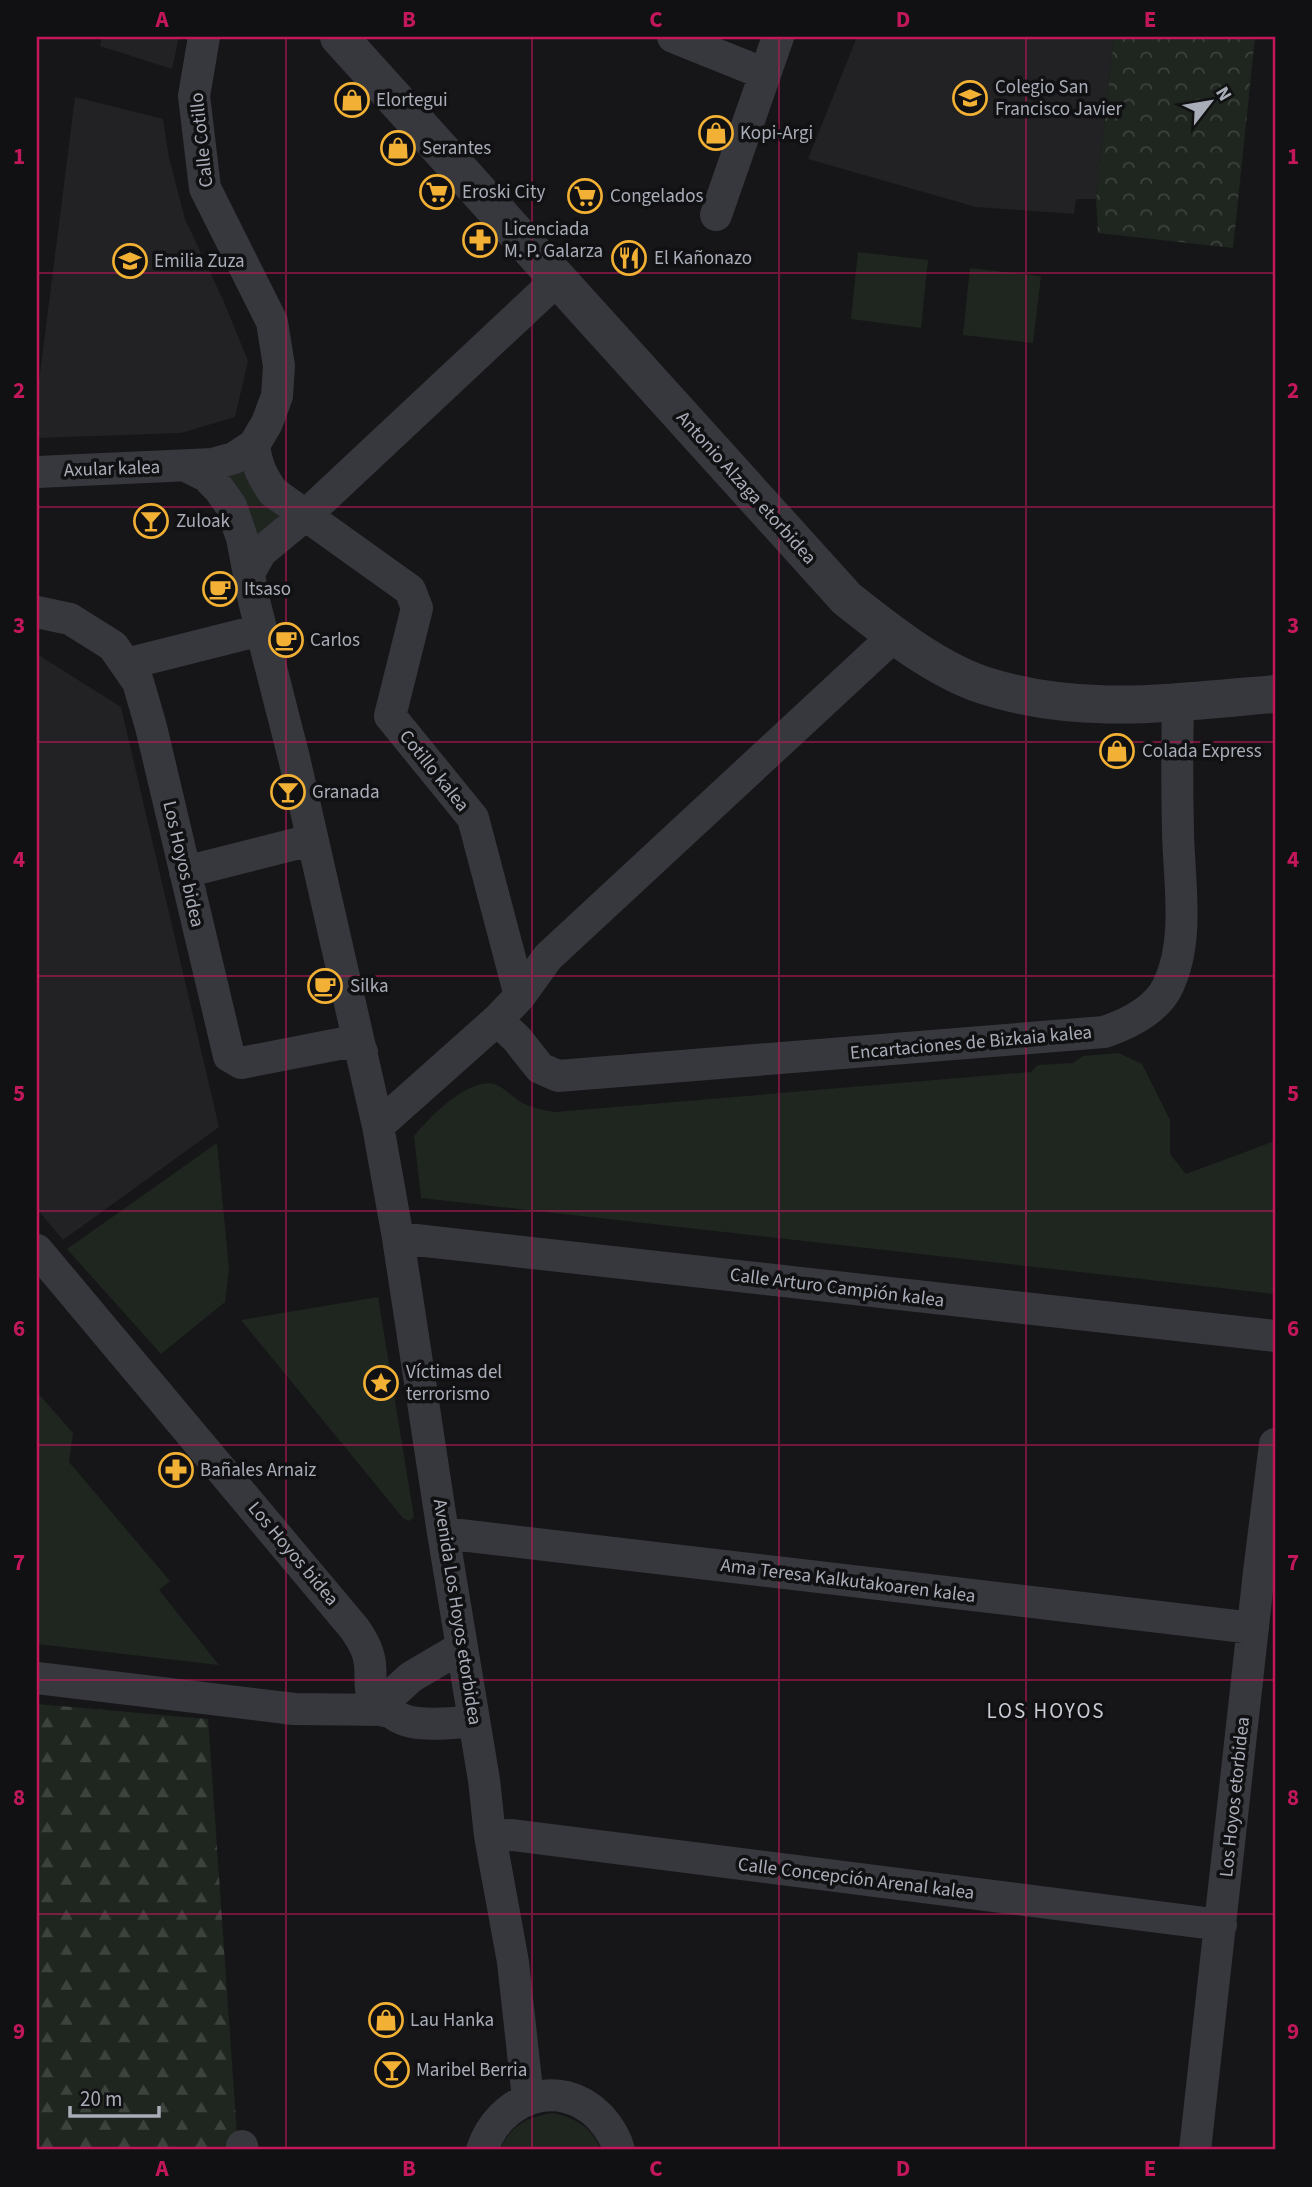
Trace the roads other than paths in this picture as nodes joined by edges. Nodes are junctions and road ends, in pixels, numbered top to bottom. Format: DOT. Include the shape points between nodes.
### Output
graph roads {
  1 [pos="204,37"];
  2 [pos="339,37"];
  3 [pos="673,37"];
  4 [pos="778,37"];
  5 [pos="765,74"];
  6 [pos="716,215"];
  7 [pos="559,278"];
  8 [pos="254,445"];
  9 [pos="188,467"];
  10 [pos="37,472"];
  11 [pos="307,514"];
  12 [pos="255,601"];
  13 [pos="37,612"];
  14 [pos="894,636"];
  15 [pos="126,664"];
  16 [pos="1275,694"];
  17 [pos="1178,703"];
  18 [pos="312,840"];
  19 [pos="185,872"];
  20 [pos="520,996"];
  21 [pos="497,1020"];
  22 [pos="354,1041"];
  23 [pos="378,1126"];
  24 [pos="398,1238"];
  25 [pos="37,1250"];
  26 [pos="1275,1336"];
  27 [pos="1275,1444"];
  28 [pos="443,1533"];
  29 [pos="1253,1628"];
  30 [pos="463,1647"];
  31 [pos="37,1678"];
  32 [pos="387,1711"];
  33 [pos="474,1721"];
  34 [pos="490,1836"];
  35 [pos="1221,1925"];
  36 [pos="528,2099"];
  37 [pos="626,2148"];
  38 [pos="482,2150"];
  39 [pos="1195,2150"];
  1 -- 8 [label="street, Calle Cotillo" via="194,96 205,188 272,323 279,366 277,396"];
  2 -- 7 [label="street, Antonio Alzaga etorbidea"];
  3 -- 5 [label="street"];
  4 -- 5 [label="street"];
  5 -- 6 [label="street"];
  7 -- 11 [label="street"];
  7 -- 14 [label="street, Antonio Alzaga etorbidea" via="847,599"];
  8 -- 9 [label="street" via="234,458"];
  8 -- 11 [label="street" via="262,477 273,492"];
  9 -- 10 [label="street, Axular kalea"];
  9 -- 12 [label="street" via="206,476 231,506"];
  11 -- 12 [label="street" via="261,552"];
  11 -- 20 [label="street, Cotillo kalea" via="410,590 417,608 390,716 473,818"];
  12 -- 15 [label="street"];
  12 -- 18 [label="street"];
  13 -- 15 [label="street, Los Hoyos bidea" via="70,619 113,646"];
  14 -- 17 [label="street, Antonio Alzaga etorbidea" via="980,684 1043,701"];
  14 -- 20 [label="street" via="548,957"];
  15 -- 19 [label="street, Los Hoyos bidea" via="138,682 151,727"];
  16 -- 17 [label="street, Antonio Alzaga etorbidea"];
  17 -- 21 [label="street, Encartaciones de Bizkaia kalea" via="1181,941 1168,986 1135,1021 1104,1032 558,1076 540,1068"];
  18 -- 19 [label="street"];
  18 -- 22 [label="street"];
  19 -- 22 [label="street, Los Hoyos bidea" via="229,1056 242,1063"];
  20 -- 21 [label="street"];
  21 -- 23 [label="street"];
  22 -- 23 [label="street, Avenida Los Hoyos etorbidea"];
  23 -- 24 [label="street, Avenida Los Hoyos etorbidea"];
  24 -- 26 [label="street, Calle Arturo Campión kalea"];
  24 -- 28 [label="street, Avenida Los Hoyos etorbidea"];
  25 -- 32 [label="street, Los Hoyos bidea" via="354,1628 370,1663 369,1690"];
  27 -- 29 [label="street, Los Hoyos etorbidea"];
  28 -- 29 [label="street, Ama Teresa Kalkutakoaren kalea"];
  28 -- 30 [label="street, Avenida Los Hoyos etorbidea"];
  29 -- 35 [label="street, Los Hoyos etorbidea"];
  30 -- 32 [label="street" via="396,1689 387,1699"];
  30 -- 33 [label="street, Avenida Los Hoyos etorbidea"];
  31 -- 32 [label="street" via="294,1709"];
  32 -- 33 [label="street" via="433,1724"];
  33 -- 34 [label="street, Avenida Los Hoyos etorbidea"];
  34 -- 35 [label="street, Calle Concepción Arenal kalea" via="512,1835"];
  34 -- 36 [label="street, Avenida Los Hoyos etorbidea" via="513,1962"];
  35 -- 39 [label="street, Los Hoyos etorbidea"];
  36 -- 37 [label="street" via="550,2095 592,2109"];
  36 -- 38 [label="street" via="497,2120"];
}
